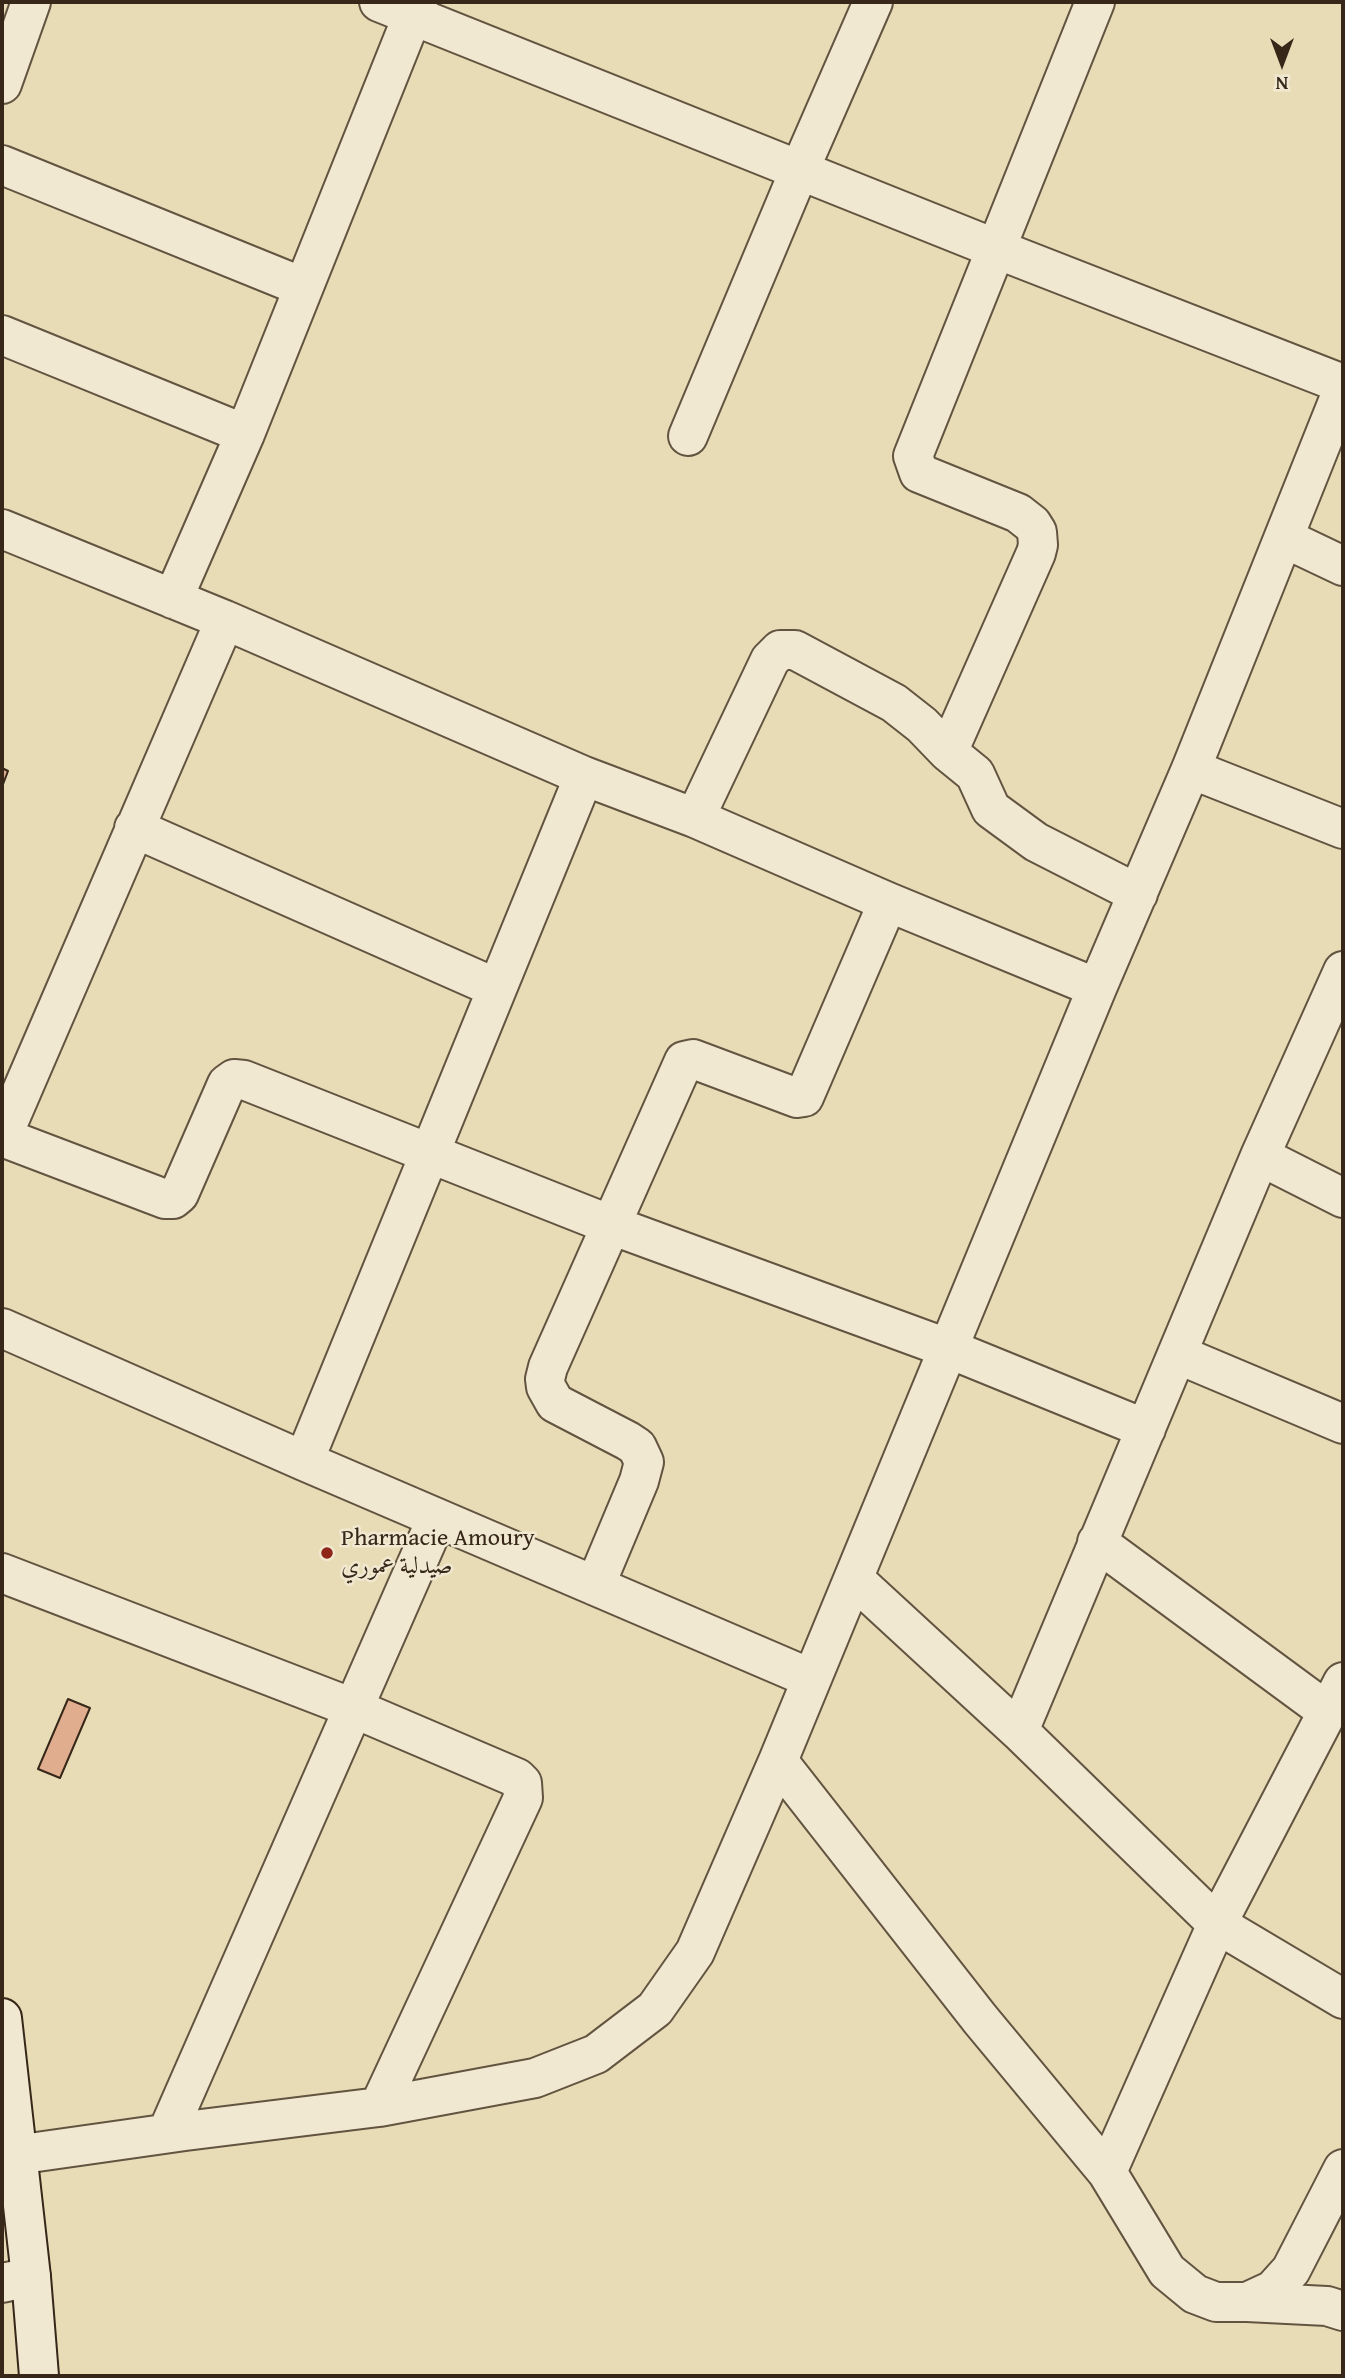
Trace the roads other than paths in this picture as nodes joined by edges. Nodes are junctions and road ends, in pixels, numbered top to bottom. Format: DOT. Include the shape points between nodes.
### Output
graph roads {
  1 [pos="31,2"];
  2 [pos="873,2"];
  3 [pos="1095,2"];
  4 [pos="403,6"];
  5 [pos="2,84"];
  6 [pos="2,165"];
  7 [pos="800,169"];
  8 [pos="994,248"];
  9 [pos="303,287"];
  10 [pos="2,335"];
  11 [pos="1343,387"];
  12 [pos="245,434"];
  13 [pos="688,436"];
  14 [pos="2,529"];
  15 [pos="1284,538"];
  16 [pos="1343,566"];
  17 [pos="173,598"];
  18 [pos="225,620"];
  19 [pos="948,752"];
  20 [pos="1191,769"];
  21 [pos="584,776"];
  22 [pos="695,818"];
  23 [pos="134,828"];
  24 [pos="1343,829"];
  25 [pos="1138,894"];
  26 [pos="888,902"];
  27 [pos="1343,971"];
  28 [pos="496,988"];
  29 [pos="1097,988"];
  30 [pos="2,1137"];
  31 [pos="429,1154"];
  32 [pos="1260,1156"];
  33 [pos="1343,1198"];
  34 [pos="611,1225"];
  35 [pos="2,1328"];
  36 [pos="947,1348"];
  37 [pos="1177,1354"];
  38 [pos="1343,1424"];
  39 [pos="1146,1429"];
  40 [pos="304,1461"];
  41 [pos="437,1518"];
  42 [pos="1097,1542"];
  43 [pos="2,1573"];
  44 [pos="854,1579"];
  45 [pos="595,1586"];
  46 [pos="810,1678"];
  47 [pos="1336,1697"];
  48 [pos="353,1708"];
  49 [pos="1019,1731"];
  50 [pos="778,1761"];
  51 [pos="1217,1924"];
  52 [pos="1343,1999"];
  53 [pos="2,2018"];
  54 [pos="379,2107"];
  55 [pos="167,2133"];
  56 [pos="10,2156"];
  57 [pos="1343,2169"];
  58 [pos="1107,2172"];
  59 [pos="16,2280"];
  60 [pos="1247,2302"];
  61 [pos="1343,2311"];
  62 [pos="39,2376"];
  1 -- 5 [label="street"];
  2 -- 7 [label="street"];
  3 -- 8 [label="street"];
  4 -- 7 [label="street"];
  4 -- 9 [label="street"];
  6 -- 9 [label="street"];
  7 -- 8 [label="street"];
  7 -- 13 [label="street"];
  8 -- 11 [label="street"];
  8 -- 19 [label="street" via="913,456 919,473 1018,513 1037,532 1038,545"];
  9 -- 12 [label="street"];
  10 -- 12 [label="street"];
  11 -- 15 [label="street"];
  12 -- 17 [label="street"];
  14 -- 17 [label="street"];
  15 -- 16 [label="street"];
  15 -- 20 [label="street"];
  17 -- 18 [label="street"];
  18 -- 21 [label="street"];
  18 -- 23 [label="street"];
  19 -- 22 [label="street" via="894,703 794,650 780,650 770,660"];
  19 -- 25 [label="street" via="975,774 991,809 1036,842"];
  20 -- 24 [label="street"];
  20 -- 25 [label="street"];
  21 -- 22 [label="street"];
  21 -- 28 [label="street"];
  22 -- 26 [label="street"];
  23 -- 28 [label="street"];
  23 -- 30 [label="street"];
  25 -- 29 [label="street"];
  26 -- 29 [label="street"];
  26 -- 34 [label="street" via="804,1097 684,1061"];
  27 -- 32 [label="street"];
  28 -- 31 [label="street"];
  29 -- 36 [label="street"];
  30 -- 31 [label="street" via="165,1199 176,1198 228,1084 239,1078"];
  31 -- 34 [label="street"];
  31 -- 40 [label="street"];
  32 -- 33 [label="street"];
  32 -- 37 [label="street"];
  34 -- 36 [label="street"];
  34 -- 45 [label="street" via="545,1379 555,1403 628,1441 637,1447 644,1462"];
  35 -- 40 [label="street"];
  36 -- 39 [label="street"];
  36 -- 44 [label="street"];
  37 -- 38 [label="street"];
  37 -- 39 [label="street"];
  39 -- 42 [label="street"];
  40 -- 41 [label="street"];
  41 -- 45 [label="street"];
  41 -- 48 [label="street"];
  42 -- 47 [label="street"];
  42 -- 49 [label="street"];
  43 -- 48 [label="street"];
  44 -- 46 [label="street"];
  44 -- 49 [label="street"];
  45 -- 46 [label="street"];
  46 -- 50 [label="street"];
  47 -- 51 [label="street"];
  48 -- 54 [label="street" via="517,1777 525,1791"];
  48 -- 55 [label="street"];
  49 -- 51 [label="street"];
  50 -- 54 [label="street" via="695,1952 655,2009 596,2054 535,2078"];
  50 -- 58 [label="street" via="980,2019"];
  51 -- 52 [label="street"];
  51 -- 58 [label="street"];
  53 -- 56 [label="street"];
  54 -- 55 [label="street"];
  55 -- 56 [label="street"];
  56 -- 59 [label="street"];
  57 -- 60 [label="street" via="1291,2270 1273,2290"];
  58 -- 60 [label="street" via="1167,2271 1195,2294 1216,2302"];
  59 -- 62 [label="street"];
  60 -- 61 [label="street"];
}
